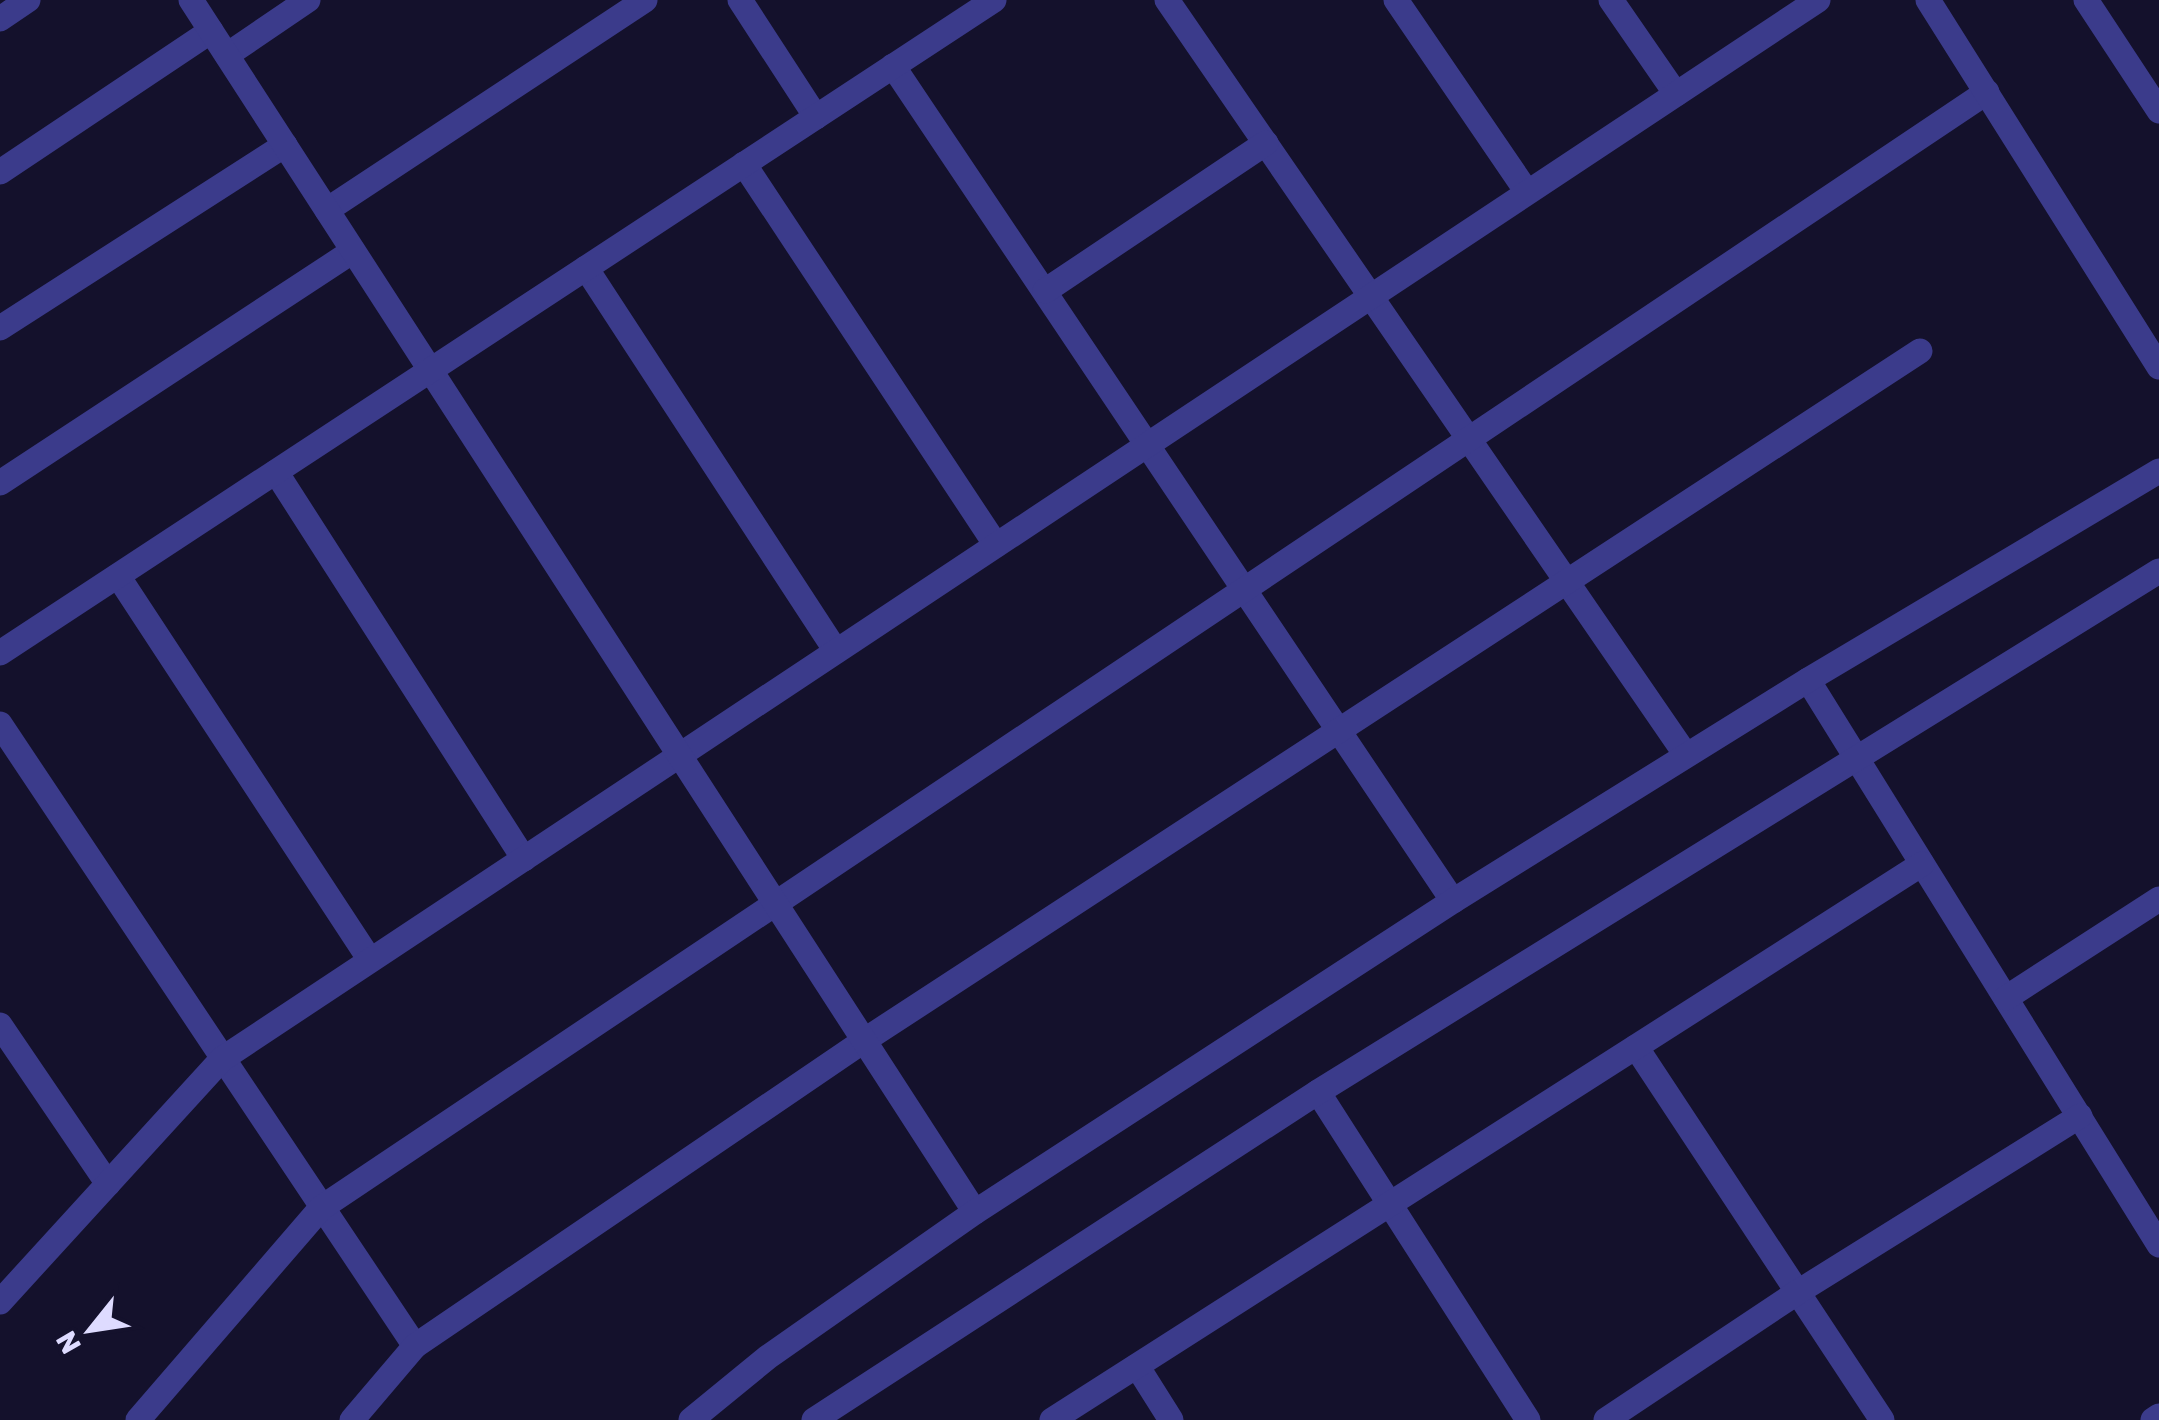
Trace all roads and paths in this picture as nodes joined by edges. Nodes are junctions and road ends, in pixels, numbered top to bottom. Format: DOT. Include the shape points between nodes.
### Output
graph roads {
  1 [pos="28,0"];
  2 [pos="191,0"];
  3 [pos="308,0"];
  4 [pos="645,0"];
  5 [pos="740,0"];
  6 [pos="994,0"];
  7 [pos="1167,0"];
  8 [pos="1396,0"];
  9 [pos="1611,0"];
  10 [pos="1818,0"];
  11 [pos="1928,0"];
  12 [pos="2086,0"];
  13 [pos="0,18"];
  14 [pos="211,31"];
  15 [pos="227,55"];
  16 [pos="893,66"];
  17 [pos="1987,92"];
  18 [pos="1676,94"];
  19 [pos="2159,111"];
  20 [pos="816,117"];
  21 [pos="1266,143"];
  22 [pos="285,145"];
  23 [pos="744,164"];
  24 [pos="0,172"];
  25 [pos="1528,192"];
  26 [pos="327,210"];
  27 [pos="353,251"];
  28 [pos="586,268"];
  29 [pos="1044,291"];
  30 [pos="1371,296"];
  31 [pos="0,328"];
  32 [pos="1920,350"];
  33 [pos="2159,368"];
  34 [pos="430,370"];
  35 [pos="1470,440"];
  36 [pos="1147,445"];
  37 [pos="2159,471"];
  38 [pos="276,472"];
  39 [pos="0,482"];
  40 [pos="996,545"];
  41 [pos="2159,572"];
  42 [pos="118,576"];
  43 [pos="1567,581"];
  44 [pos="1245,590"];
  45 [pos="836,651"];
  46 [pos="0,653"];
  47 [pos="1808,680"];
  48 [pos="0,724"];
  49 [pos="1339,730"];
  50 [pos="680,755"];
  51 [pos="1686,755"];
  52 [pos="1857,760"];
  53 [pos="524,858"];
  54 [pos="1922,864"];
  55 [pos="2159,899"];
  56 [pos="1454,901"];
  57 [pos="777,904"];
  58 [pos="370,960"];
  59 [pos="2006,998"];
  60 [pos="0,1024"];
  61 [pos="864,1040"];
  62 [pos="1636,1047"];
  63 [pos="222,1059"];
  64 [pos="1318,1092"];
  65 [pos="2080,1116"];
  66 [pos="108,1184"];
  67 [pos="1388,1205"];
  68 [pos="322,1208"];
  69 [pos="975,1212"];
  70 [pos="2159,1245"];
  71 [pos="1798,1292"];
  72 [pos="0,1302"];
  73 [pos="415,1346"];
  74 [pos="1137,1366"];
  75 [pos="138,1420"];
  76 [pos="352,1420"];
  77 [pos="691,1420"];
  78 [pos="814,1420"];
  79 [pos="1052,1420"];
  80 [pos="1170,1420"];
  81 [pos="1528,1420"];
  82 [pos="1606,1420"];
  83 [pos="1882,1420"];
  1 -- 13 [label="street"];
  2 -- 14 [label="street"];
  3 -- 15 [label="street"];
  4 -- 26 [label="street"];
  5 -- 20 [label="street"];
  6 -- 16 [label="street"];
  7 -- 21 [label="street"];
  8 -- 25 [label="street"];
  9 -- 18 [label="street"];
  10 -- 18 [label="street"];
  11 -- 17 [label="street"];
  12 -- 19 [label="street"];
  14 -- 15 [label="street"];
  14 -- 24 [label="street"];
  15 -- 22 [label="street"];
  16 -- 20 [label="street"];
  16 -- 29 [label="street"];
  17 -- 33 [label="street"];
  17 -- 35 [label="street"];
  18 -- 25 [label="street"];
  20 -- 23 [label="street"];
  21 -- 29 [label="street"];
  21 -- 30 [label="street"];
  22 -- 26 [label="street"];
  22 -- 31 [label="street"];
  23 -- 28 [label="street"];
  23 -- 40 [label="street"];
  25 -- 30 [label="street"];
  26 -- 27 [label="street"];
  27 -- 34 [label="street"];
  27 -- 39 [label="street"];
  28 -- 34 [label="street"];
  28 -- 45 [label="street"];
  29 -- 36 [label="street"];
  30 -- 35 [label="street"];
  30 -- 36 [label="street"];
  32 -- 43 [label="street"];
  34 -- 38 [label="street"];
  34 -- 50 [label="street"];
  35 -- 43 [label="street"];
  35 -- 44 [label="street"];
  36 -- 40 [label="street"];
  36 -- 44 [label="street"];
  37 -- 47 [label="street"];
  38 -- 42 [label="street"];
  38 -- 53 [label="street"];
  40 -- 45 [label="street"];
  41 -- 52 [label="street"];
  42 -- 46 [label="street"];
  42 -- 58 [label="street"];
  43 -- 49 [label="street"];
  43 -- 51 [label="street"];
  44 -- 49 [label="street"];
  44 -- 57 [label="street"];
  45 -- 50 [label="street"];
  47 -- 51 [label="street"];
  47 -- 52 [label="street"];
  48 -- 63 [label="street"];
  49 -- 56 [label="street"];
  49 -- 61 [label="street"];
  50 -- 53 [label="street"];
  50 -- 57 [label="street"];
  51 -- 56 [label="street"];
  52 -- 54 [label="street"];
  52 -- 64 [label="street"];
  53 -- 58 [label="street"];
  54 -- 59 [label="street"];
  54 -- 62 [label="street"];
  55 -- 59 [label="street"];
  56 -- 69 [label="street"];
  57 -- 61 [label="street"];
  57 -- 68 [label="street"];
  58 -- 63 [label="street"];
  59 -- 65 [label="street"];
  60 -- 66 [label="street"];
  61 -- 69 [label="street"];
  61 -- 73 [label="street"];
  62 -- 67 [label="street"];
  62 -- 71 [label="street"];
  63 -- 66 [label="street"];
  63 -- 68 [label="street"];
  64 -- 67 [label="street"];
  64 -- 78 [label="street"];
  65 -- 70 [label="street"];
  65 -- 71 [label="street"];
  66 -- 72 [label="street"];
  67 -- 74 [label="street"];
  67 -- 81 [label="street"];
  68 -- 73 [label="street"];
  68 -- 75 [label="street"];
  69 -- 77 [label="street" via="768,1357"];
  71 -- 82 [label="street"];
  71 -- 83 [label="street"];
  73 -- 76 [label="street"];
  74 -- 79 [label="street"];
  74 -- 80 [label="street"];
}
